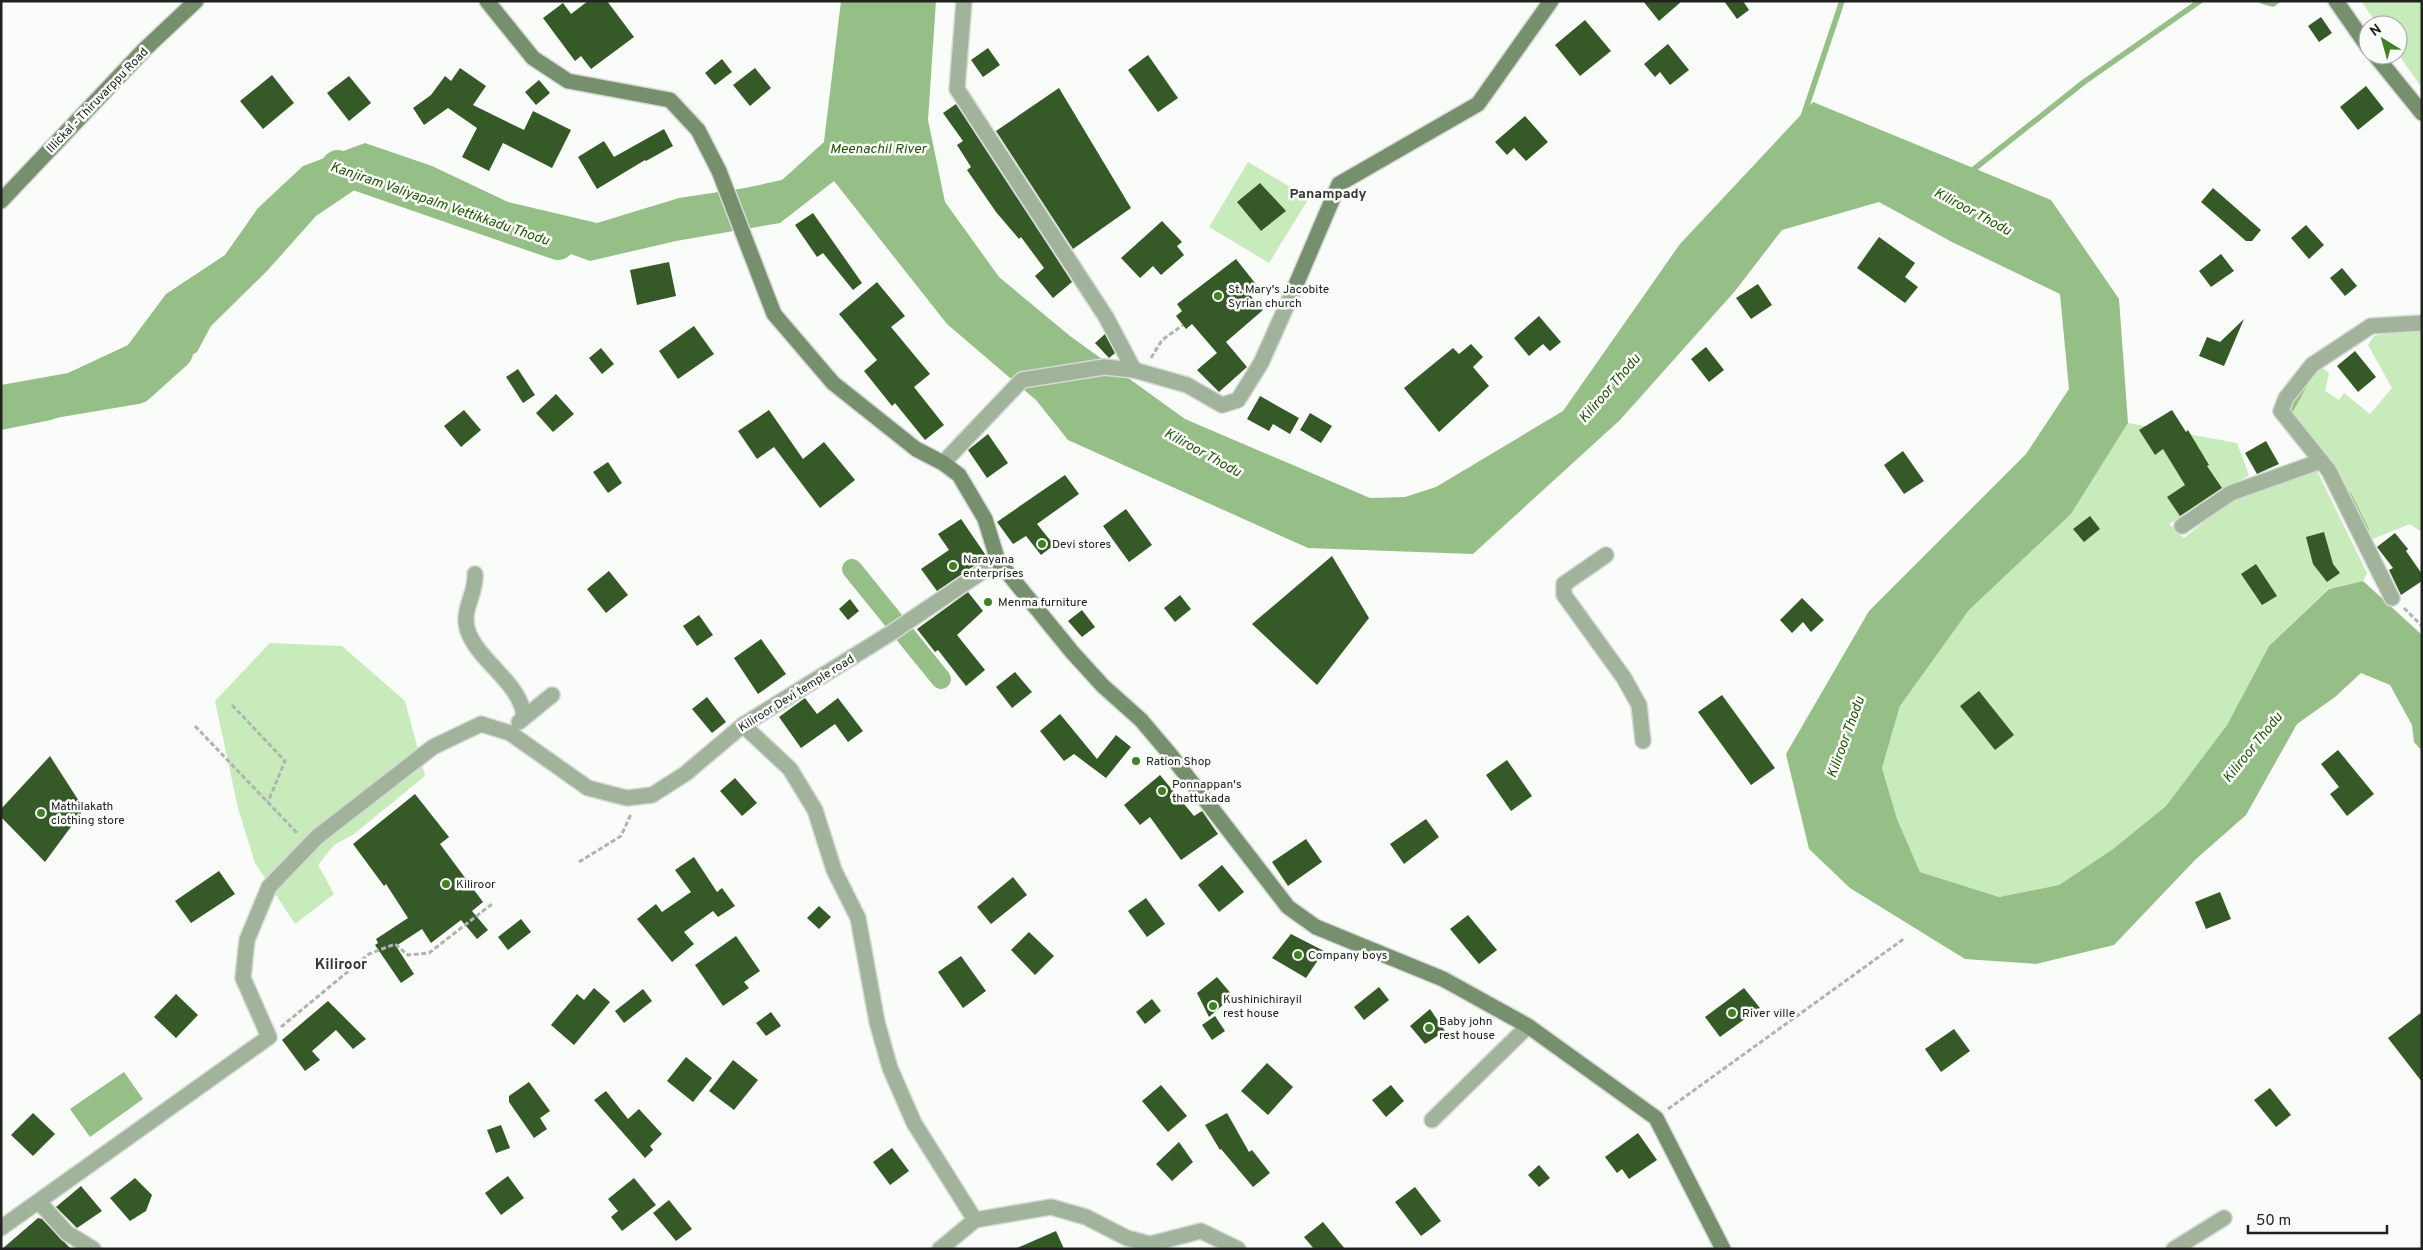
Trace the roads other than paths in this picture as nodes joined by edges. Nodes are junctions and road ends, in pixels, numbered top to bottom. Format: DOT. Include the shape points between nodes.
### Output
graph roads {
  1 [pos="196,1"];
  2 [pos="487,1"];
  3 [pos="964,1"];
  4 [pos="1551,1"];
  5 [pos="2336,1"];
  6 [pos="2358,33"];
  7 [pos="2383,65"];
  8 [pos="2422,113"];
  9 [pos="1,201"];
  10 [pos="1295,287"];
  11 [pos="2422,323"];
  12 [pos="1133,371"];
  13 [pos="2322,461"];
  14 [pos="943,464"];
  15 [pos="2182,526"];
  16 [pos="1606,555"];
  17 [pos="998,561"];
  18 [pos="475,574"];
  19 [pos="2392,598"];
  20 [pos="552,695"];
  21 [pos="524,717"];
  22 [pos="743,724"];
  23 [pos="521,741"];
  24 [pos="1644,741"];
  25 [pos="1528,1026"];
  26 [pos="1432,1120"];
  27 [pos="39,1202"];
  28 [pos="2224,1218"];
  29 [pos="974,1220"];
  30 [pos="1,1228"];
  31 [pos="93,1249"];
  32 [pos="940,1249"];
  33 [pos="1238,1249"];
  34 [pos="1723,1249"];
  35 [pos="2174,1249"];
  1 -- 9 [label="main road, Illickal - Thiruvarppu Road" via="132,63"];
  2 -- 14 [label="main road" via="533,58 568,81 670,100 698,130 719,171 774,314 833,382 916,450"];
  3 -- 12 [label="street" via="956,89 1106,317"];
  4 -- 10 [label="main road" via="1478,104 1339,184"];
  5 -- 6 [label="main road"];
  7 -- 8 [label="main road"];
  10 -- 12 [label="street" via="1261,364 1238,400 1222,405 1187,385"];
  11 -- 13 [label="street" via="2372,326 2312,365 2286,398 2281,411"];
  12 -- 14 [label="street" via="1104,367 1022,380"];
  13 -- 15 [label="street" via="2232,493"];
  13 -- 19 [label="street" via="2330,471"];
  14 -- 17 [label="main road" via="958,475 985,519"];
  16 -- 24 [label="street" via="1564,584 1564,595 1624,678 1639,705"];
  17 -- 22 [label="street, Kiliroor Devi temple road" via="891,633"];
  17 -- 25 [label="main road" via="1072,652 1141,720 1169,753 1288,907 1316,927 1443,979"];
  18 -- 21 [label="street" via="476,584 465,617 469,634 522,703"];
  20 -- 21 [label="street"];
  21 -- 23 [label="street" via="519,720"];
  22 -- 23 [label="street, Kiliroor Devi temple road" via="685,774 652,795 639,798 588,788"];
  22 -- 29 [label="street" via="790,768 815,810 834,870 858,918 877,1022 890,1068 914,1123"];
  23 -- 27 [label="street, Kiliroor Devi temple road" via="510,733 482,724 433,747 308,846 269,887 247,940 243,978 268,1037"];
  25 -- 26 [label="street"];
  25 -- 34 [label="main road" via="1656,1118"];
  27 -- 30 [label="street"];
  27 -- 31 [label="street" via="67,1233"];
  28 -- 35 [label="street"];
  29 -- 32 [label="street"];
  29 -- 33 [label="street" via="1051,1208 1086,1217 1127,1238 1150,1244 1201,1231"];
}
